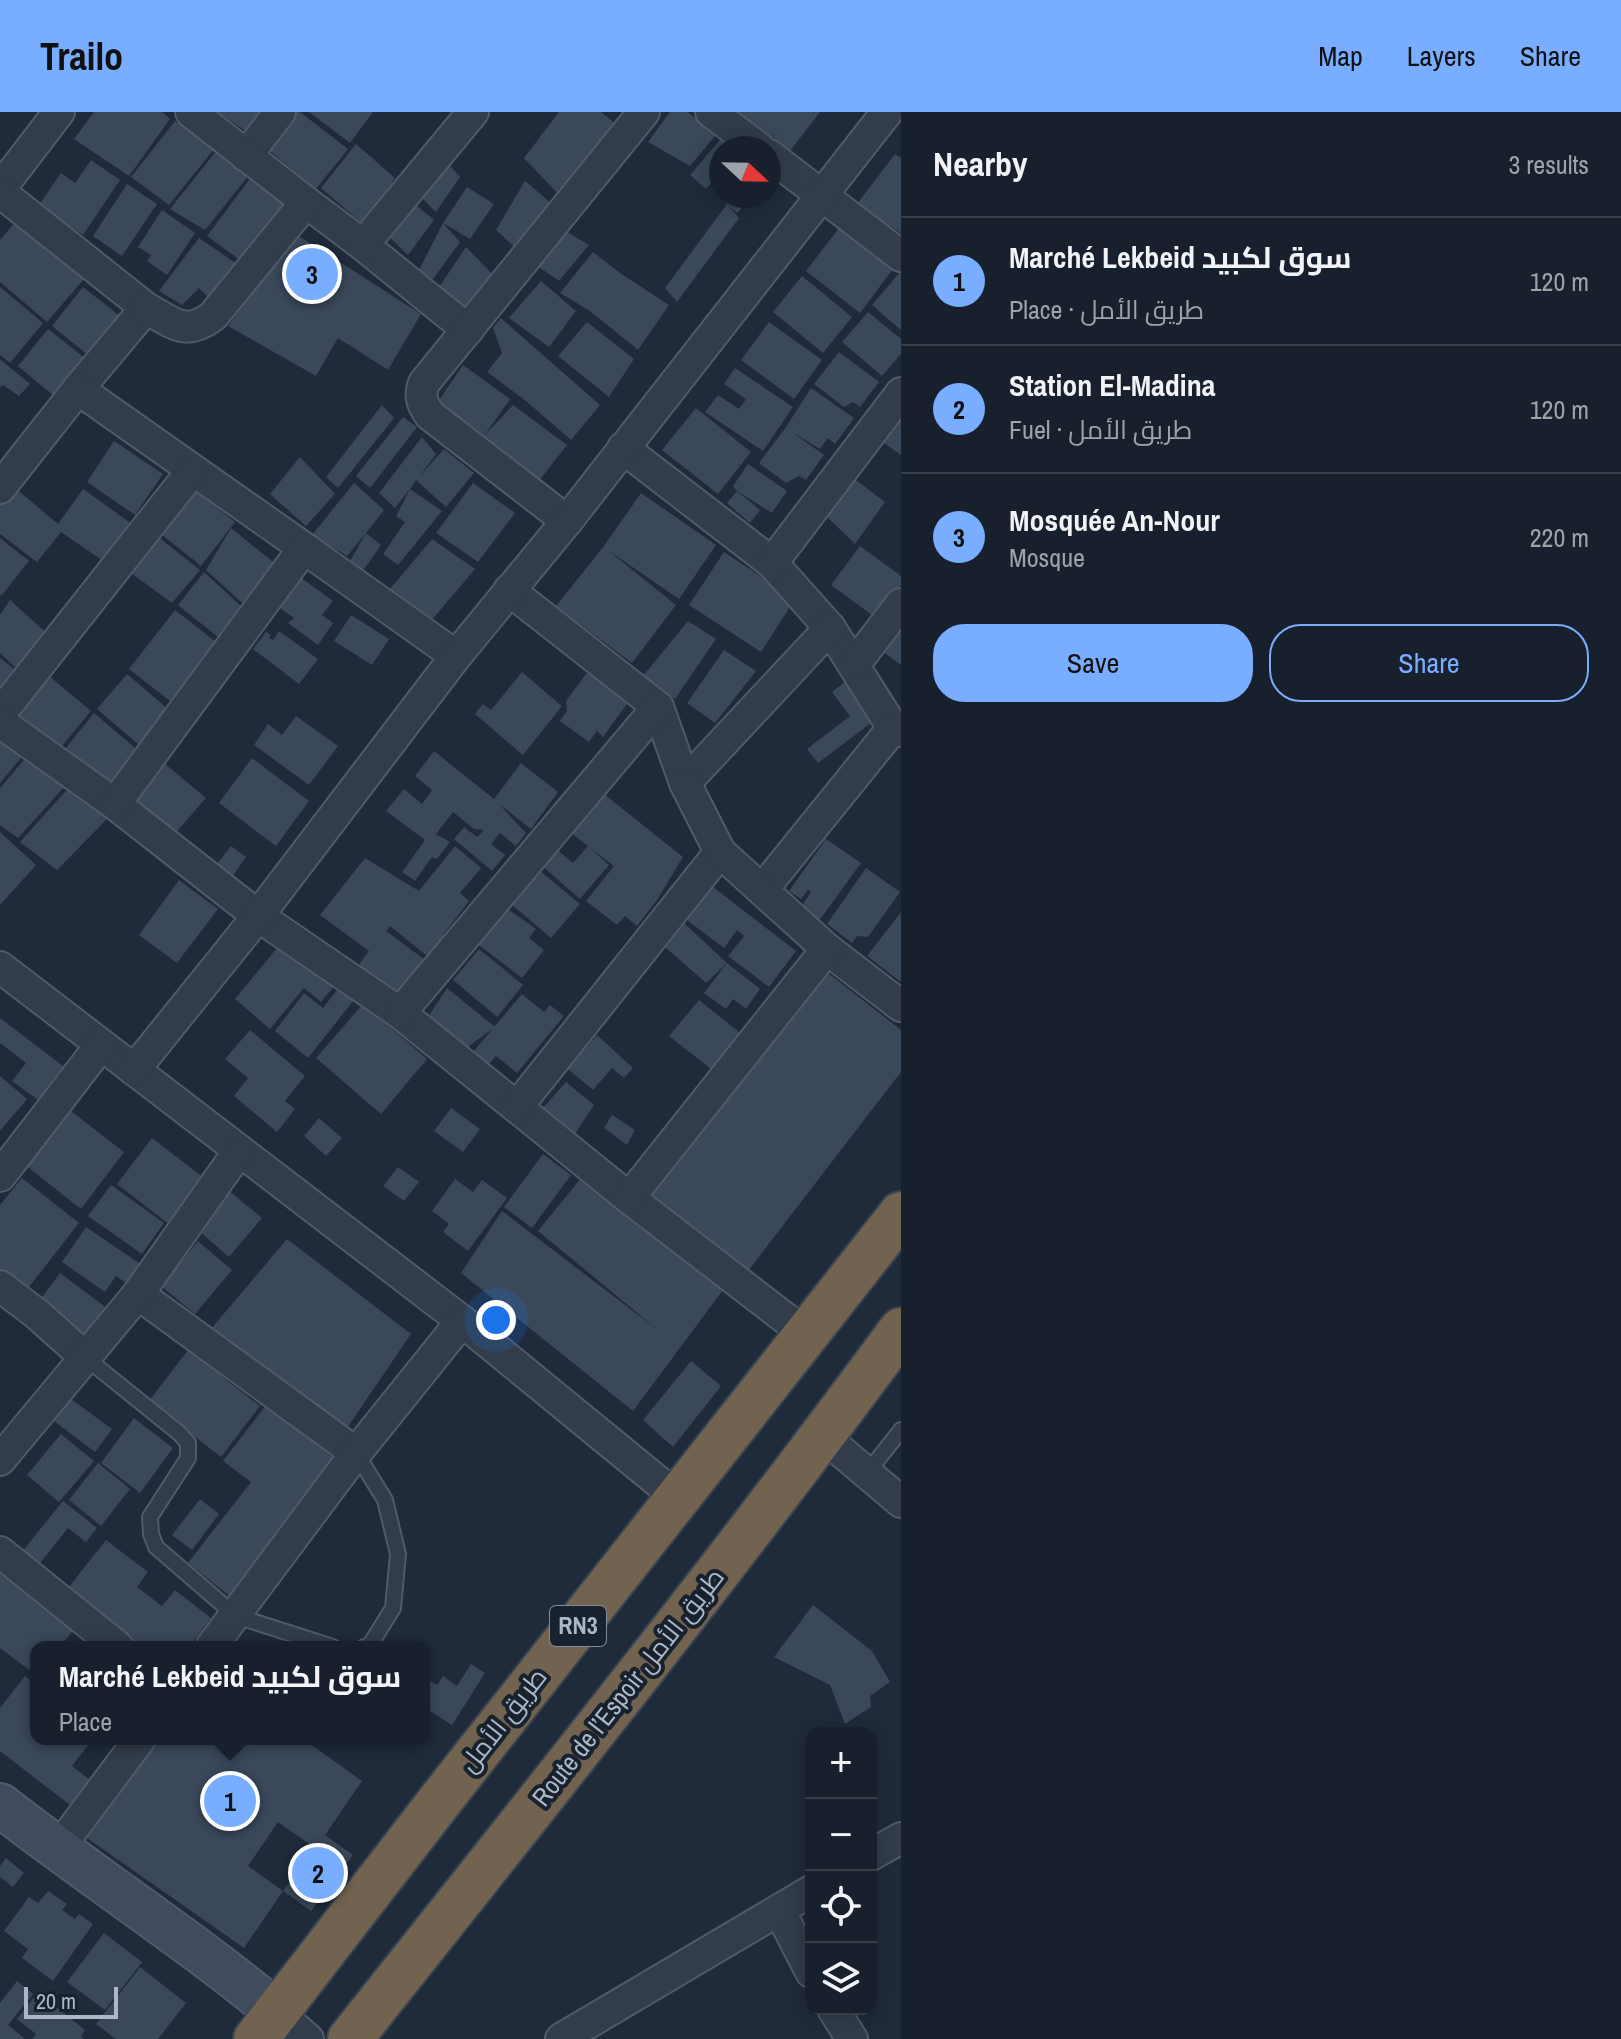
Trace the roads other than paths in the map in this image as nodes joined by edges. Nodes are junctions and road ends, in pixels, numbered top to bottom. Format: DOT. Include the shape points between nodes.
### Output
graph roads {
  1 [pos="59,112"];
  2 [pos="191,112"];
  3 [pos="280,112"];
  4 [pos="473,112"];
  5 [pos="644,112"];
  6 [pos="711,112"];
  7 [pos="887,112"];
  8 [pos="743,136"];
  9 [pos="10,154"];
  10 [pos="246,156"];
  11 [pos="781,164"];
  12 [pos="0,190"];
  13 [pos="822,194"];
  14 [pos="306,202"];
  15 [pos="363,245"];
  16 [pos="901,256"];
  17 [pos="146,308"];
  18 [pos="468,330"];
  19 [pos="78,389"];
  20 [pos="901,393"];
  21 [pos="623,448"];
  22 [pos="193,470"];
  23 [pos="0,488"];
  24 [pos="567,521"];
  25 [pos="304,548"];
  26 [pos="772,563"];
  27 [pos="509,590"];
  28 [pos="901,604"];
  29 [pos="830,628"];
  30 [pos="456,656"];
  31 [pos="854,665"];
  32 [pos="658,707"];
  33 [pos="0,714"];
  34 [pos="0,722"];
  35 [pos="897,730"];
  36 [pos="685,783"];
  37 [pos="115,804"];
  38 [pos="720,852"];
  39 [pos="762,890"];
  40 [pos="258,916"];
  41 [pos="827,949"];
  42 [pos="0,967"];
  43 [pos="901,1006"];
  44 [pos="400,1013"];
  45 [pos="101,1045"];
  46 [pos="134,1070"];
  47 [pos="517,1107"];
  48 [pos="239,1151"];
  49 [pos="0,1176"];
  50 [pos="629,1198"];
  51 [pos="901,1214"];
  52 [pos="0,1286"];
  53 [pos="138,1294"];
  54 [pos="462,1321"];
  55 [pos="901,1330"];
  56 [pos="807,1335"];
  57 [pos="86,1358"];
  58 [pos="901,1430"];
  59 [pos="823,1436"];
  60 [pos="356,1453"];
  61 [pos="0,1460"];
  62 [pos="867,1473"];
  63 [pos="678,1498"];
  64 [pos="901,1502"];
  65 [pos="0,1552"];
  66 [pos="236,1616"];
  67 [pos="111,1641"];
  68 [pos="216,1641"];
  69 [pos="314,1641"];
  70 [pos="372,1641"];
  71 [pos="136,1745"];
  72 [pos="0,1805"];
  73 [pos="901,1838"];
  74 [pos="57,1850"];
  75 [pos="877,1852"];
  76 [pos="805,1895"];
  77 [pos="779,1910"];
  78 [pos="805,1963"];
  79 [pos="837,2015"];
  80 [pos="281,2030"];
  81 [pos="350,2039"];
  82 [pos="561,2039"];
  83 [pos="852,2039"];
  1 -- 9 [label="street"];
  2 -- 10 [label="street"];
  3 -- 10 [label="street"];
  4 -- 15 [label="street"];
  5 -- 18 [label="street"];
  6 -- 8 [label="street"];
  7 -- 13 [label="street"];
  9 -- 12 [label="street"];
  10 -- 14 [label="street"];
  11 -- 13 [label="street"];
  12 -- 17 [label="street"];
  13 -- 16 [label="street"];
  13 -- 21 [label="street"];
  14 -- 15 [label="street"];
  14 -- 17 [label="street" via="213,316 199,326 186,328"];
  15 -- 18 [label="street"];
  17 -- 19 [label="street"];
  18 -- 24 [label="street" via="424,383 422,404"];
  19 -- 22 [label="street"];
  19 -- 23 [label="street"];
  20 -- 26 [label="street"];
  21 -- 24 [label="street"];
  21 -- 26 [label="street"];
  22 -- 25 [label="street"];
  22 -- 33 [label="street"];
  24 -- 27 [label="street"];
  25 -- 30 [label="street"];
  25 -- 37 [label="street"];
  26 -- 29 [label="street"];
  27 -- 30 [label="street"];
  27 -- 32 [label="street"];
  28 -- 31 [label="street"];
  29 -- 31 [label="street"];
  29 -- 36 [label="street"];
  30 -- 40 [label="street"];
  31 -- 35 [label="street"];
  32 -- 36 [label="street"];
  32 -- 44 [label="street"];
  34 -- 37 [label="street"];
  35 -- 39 [label="street"];
  36 -- 38 [label="street"];
  37 -- 40 [label="street"];
  38 -- 39 [label="street"];
  38 -- 47 [label="street"];
  39 -- 41 [label="street"];
  40 -- 44 [label="street"];
  40 -- 46 [label="street"];
  41 -- 43 [label="street"];
  41 -- 50 [label="street"];
  42 -- 45 [label="street"];
  44 -- 47 [label="street"];
  45 -- 46 [label="street"];
  45 -- 49 [label="street"];
  46 -- 48 [label="street"];
  47 -- 50 [label="street"];
  48 -- 53 [label="street"];
  48 -- 54 [label="street"];
  50 -- 56 [label="street"];
  51 -- 56 [label="highway, طريق الأمل / RN3"];
  52 -- 57 [label="street"];
  53 -- 57 [label="street"];
  53 -- 60 [label="street"];
  54 -- 60 [label="street"];
  54 -- 63 [label="street"];
  55 -- 59 [label="highway, Route de l’Espoir طريق الأمل"];
  56 -- 63 [label="highway, طريق الأمل / RN3"];
  57 -- 61 [label="street"];
  57 -- 66 [label="lane" via="188,1443 188,1458 150,1517 151,1534 156,1547"];
  58 -- 62 [label="lane"];
  59 -- 62 [label="street"];
  59 -- 81 [label="highway, Route de l’Espoir طريق الأمل"];
  60 -- 66 [label="street"];
  60 -- 70 [label="lane" via="385,1500 398,1554 393,1608"];
  62 -- 64 [label="street"];
  63 -- 80 [label="highway, طريق الأمل / RN3" via="442,1798"];
  65 -- 67 [label="street"];
  66 -- 68 [label="street"];
  66 -- 69 [label="lane"];
  71 -- 74 [label="street"];
  72 -- 74 [label="street"];
  73 -- 75 [label="street"];
  74 -- 80 [label="street" via="238,1979"];
  76 -- 77 [label="street"];
  77 -- 78 [label="street"];
  77 -- 82 [label="street"];
  79 -- 83 [label="street"];
}
